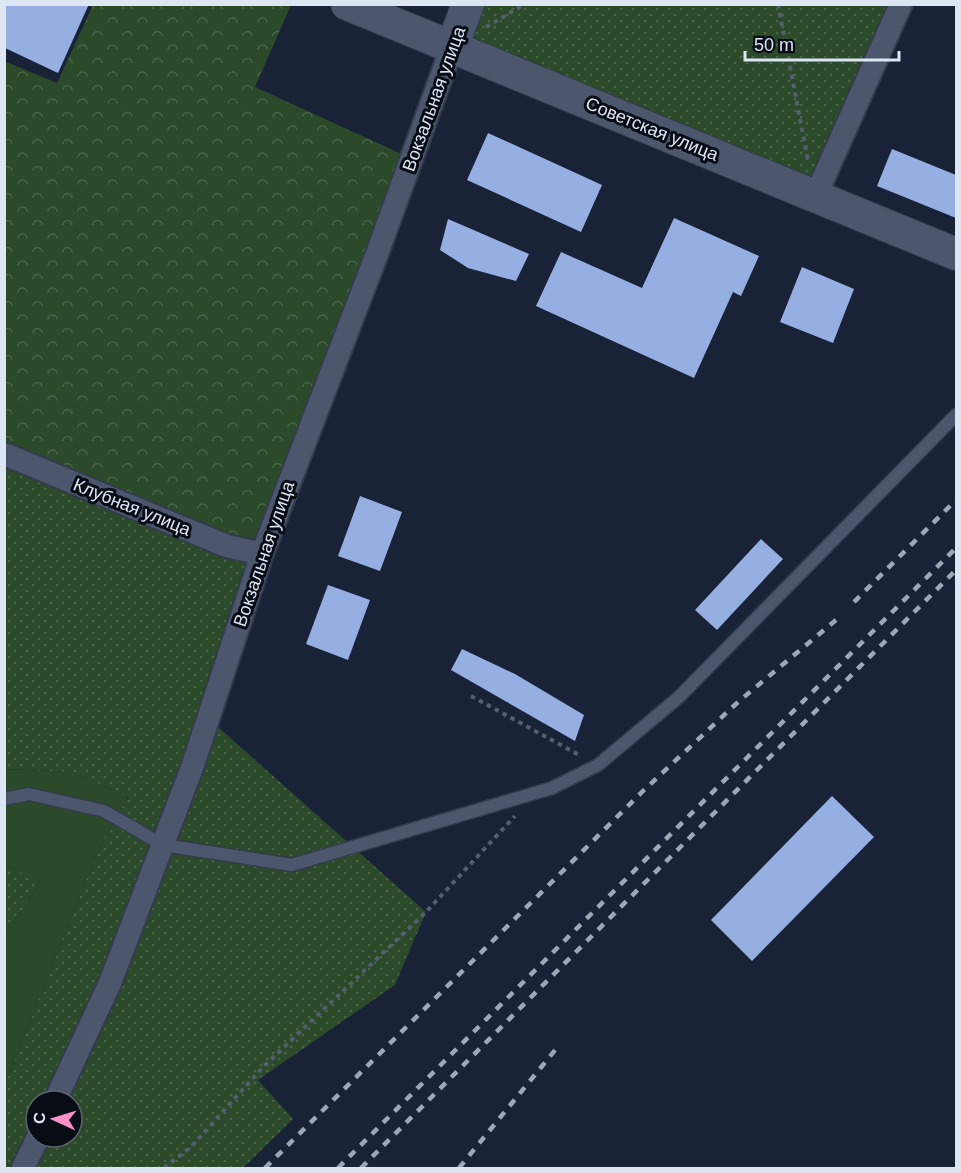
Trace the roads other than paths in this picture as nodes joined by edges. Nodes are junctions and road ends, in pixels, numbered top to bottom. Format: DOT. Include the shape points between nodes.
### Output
graph roads {
  1 [pos="347,4"];
  2 [pos="468,4"];
  3 [pos="901,4"];
  4 [pos="452,47"];
  5 [pos="815,197"];
  6 [pos="957,254"];
  7 [pos="957,415"];
  8 [pos="4,454"];
  9 [pos="262,554"];
  10 [pos="4,799"];
  11 [pos="163,845"];
  12 [pos="61,1089"];
  13 [pos="32,1149"];
  14 [pos="23,1168"];
  1 -- 4 [label="street, Советская улица"];
  2 -- 4 [label="street, Вокзальная улица"];
  3 -- 5 [label="street"];
  4 -- 5 [label="street, Советская улица"];
  4 -- 9 [label="street, Вокзальная улица"];
  5 -- 6 [label="street, Советская улица"];
  7 -- 11 [label="lane" via="679,697 598,765 541,791 292,865"];
  8 -- 9 [label="street, Клубная улица" via="228,546"];
  9 -- 11 [label="street, Вокзальная улица" via="194,765"];
  10 -- 11 [label="lane" via="29,794 104,811"];
  11 -- 12 [label="street, Вокзальная улица" via="110,983"];
  13 -- 14 [label="street"];
}
